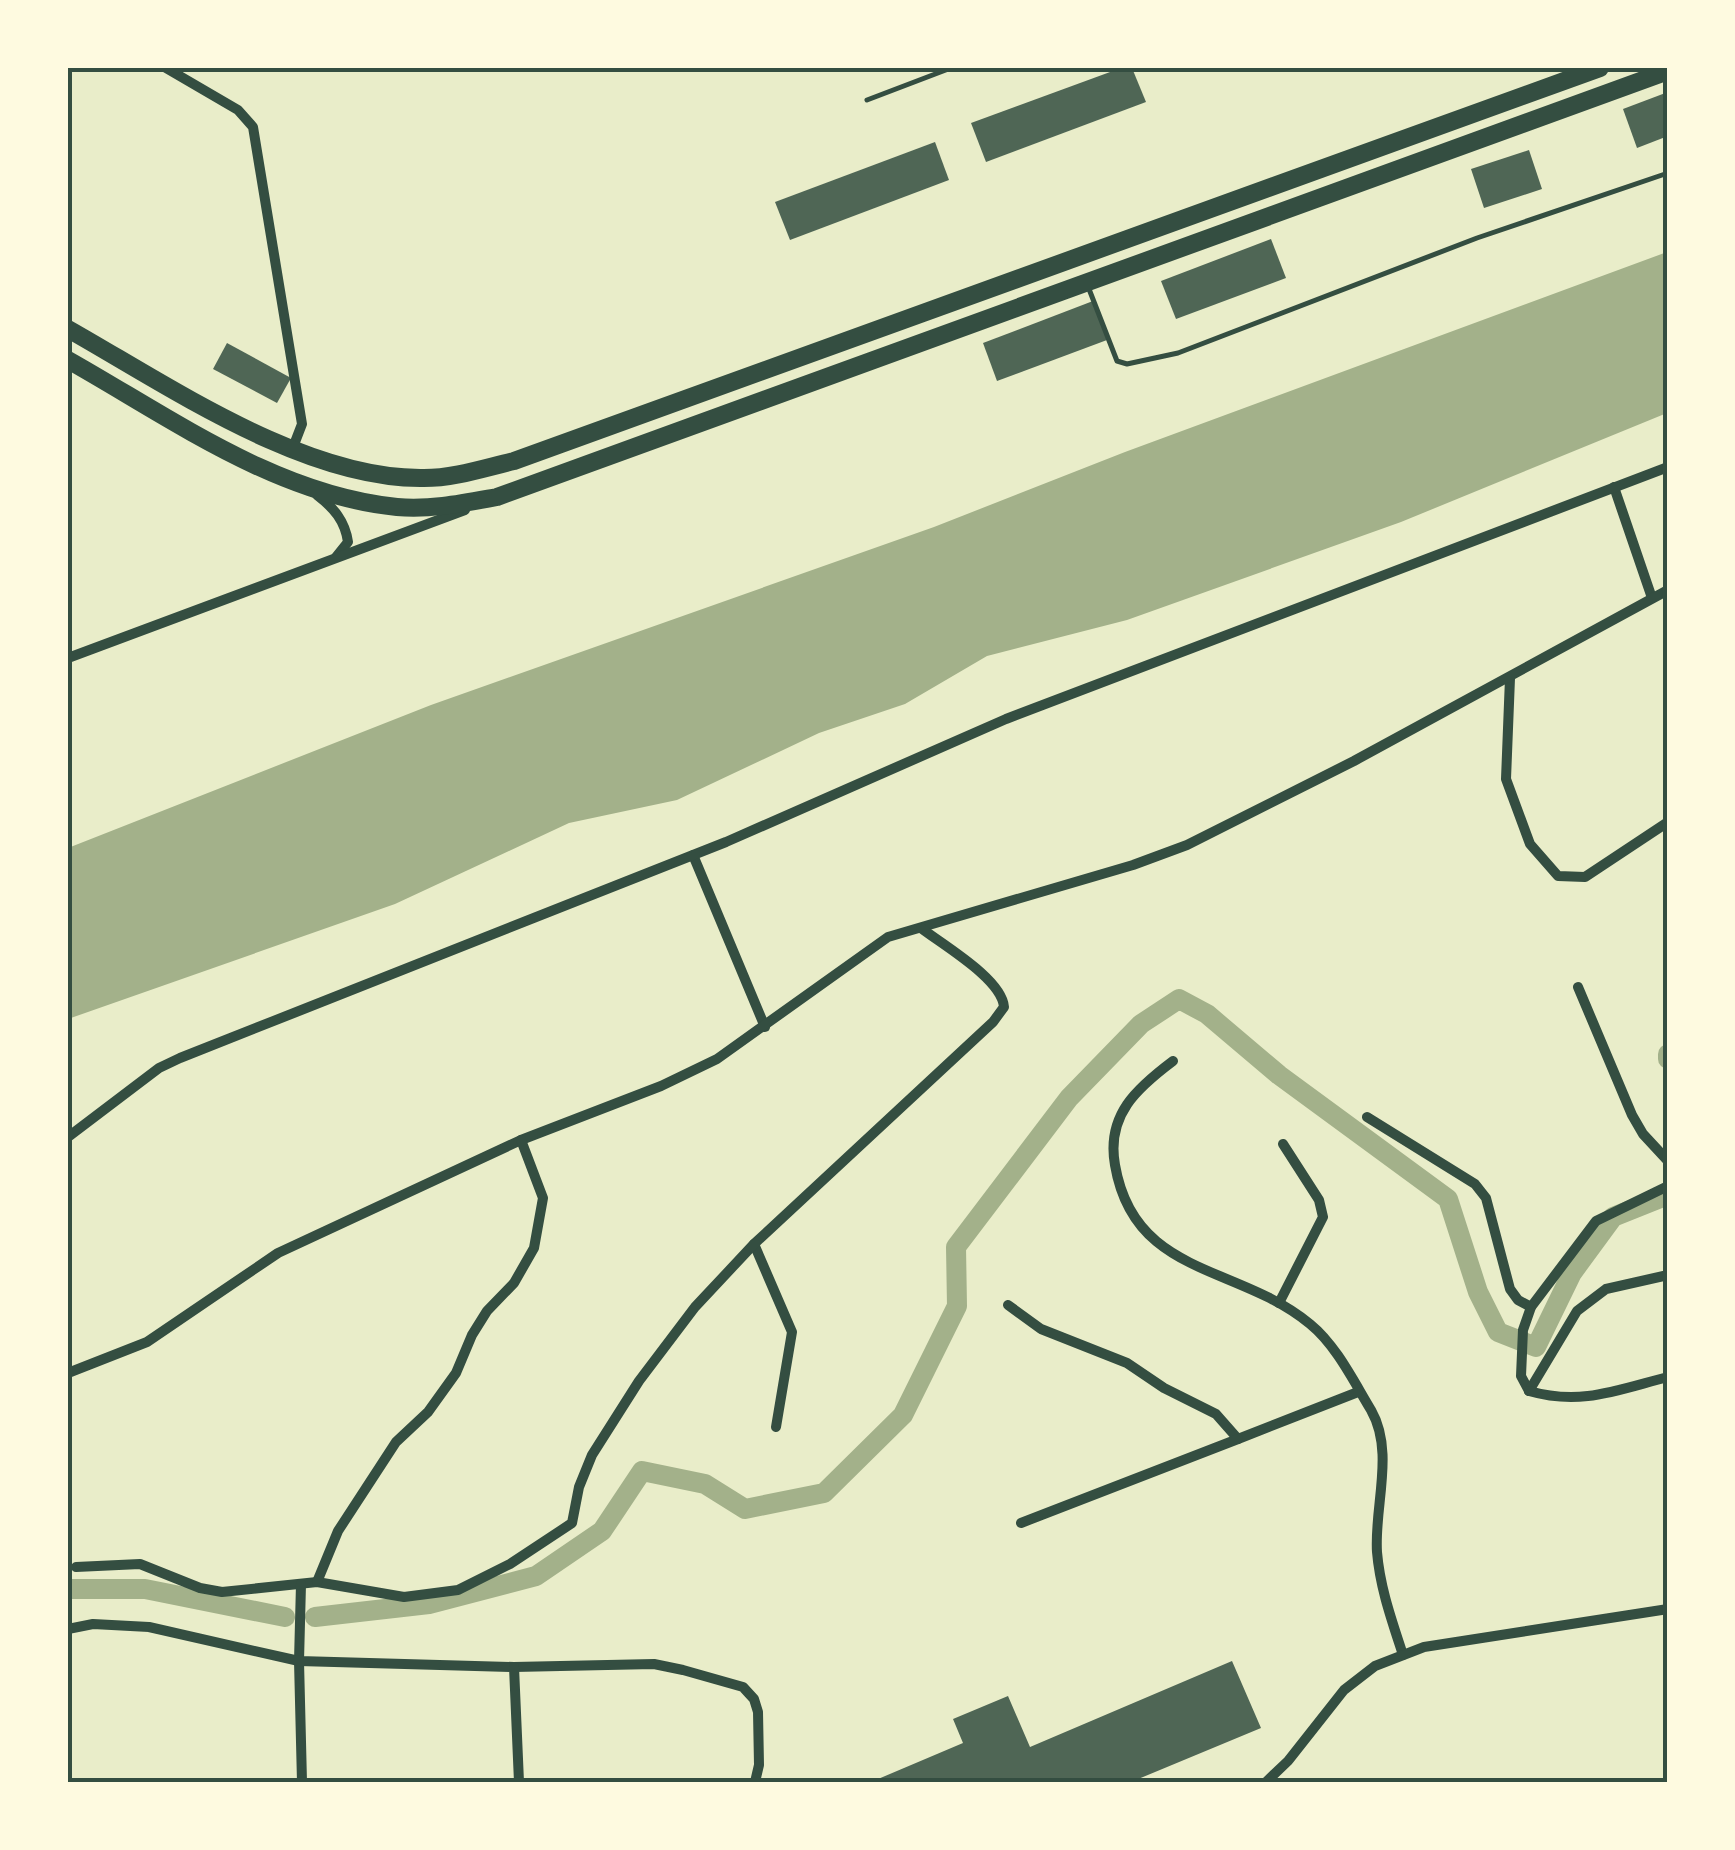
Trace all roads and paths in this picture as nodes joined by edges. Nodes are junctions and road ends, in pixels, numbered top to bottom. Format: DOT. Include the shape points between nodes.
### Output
graph roads {
  1 [pos="166,68"];
  2 [pos="952,68"];
  3 [pos="1600,68"];
  4 [pos="1668,71"];
  5 [pos="867,100"];
  6 [pos="1668,172"];
  7 [pos="1168,224"];
  8 [pos="1177,250"];
  9 [pos="1088,283"];
  10 [pos="68,330"];
  11 [pos="68,360"];
  12 [pos="292,450"];
  13 [pos="1668,467"];
  14 [pos="1614,487"];
  15 [pos="308,488"];
  16 [pos="497,498"];
  17 [pos="336,558"];
  18 [pos="1668,590"];
  19 [pos="1652,598"];
  20 [pos="68,658"];
  21 [pos="1510,678"];
  22 [pos="1668,822"];
  23 [pos="693,855"];
  24 [pos="921,928"];
  25 [pos="1578,987"];
  26 [pos="765,1026"];
  27 [pos="1173,1061"];
  28 [pos="1367,1116"];
  29 [pos="68,1136"];
  30 [pos="522,1140"];
  31 [pos="1283,1144"];
  32 [pos="1668,1161"];
  33 [pos="1668,1186"];
  34 [pos="754,1244"];
  35 [pos="1668,1274"];
  36 [pos="1279,1303"];
  37 [pos="1008,1305"];
  38 [pos="1531,1307"];
  39 [pos="68,1373"];
  40 [pos="1668,1377"];
  41 [pos="1529,1391"];
  42 [pos="1358,1392"];
  43 [pos="776,1426"];
  44 [pos="1238,1439"];
  45 [pos="1021,1523"];
  46 [pos="76,1567"];
  47 [pos="317,1582"];
  48 [pos="301,1584"];
  49 [pos="1668,1609"];
  50 [pos="68,1630"];
  51 [pos="1403,1655"];
  52 [pos="299,1661"];
  53 [pos="514,1667"];
  54 [pos="302,1782"];
  55 [pos="519,1782"];
  56 [pos="755,1782"];
  57 [pos="1266,1782"];
  1 -- 12 [label="street" via="238,110 253,128 302,424"];
  2 -- 5 [label="lane"];
  3 -- 7 [label="main road"];
  4 -- 8 [label="main road"];
  6 -- 9 [label="lane" via="1178,353 1127,364 1117,361"];
  7 -- 8 [label="main road"];
  7 -- 12 [label="main road" via="514,461 458,475 396,478"];
  8 -- 9 [label="main road"];
  9 -- 16 [label="main road"];
  10 -- 12 [label="main road"];
  11 -- 15 [label="main road"];
  13 -- 14 [label="street"];
  14 -- 19 [label="street"];
  14 -- 23 [label="street" via="1006,719"];
  15 -- 16 [label="main road" via="400,508"];
  15 -- 17 [label="street" via="346,527 348,542"];
  16 -- 17 [label="street"];
  17 -- 20 [label="street"];
  18 -- 19 [label="street"];
  19 -- 21 [label="street"];
  21 -- 22 [label="street" via="1506,780 1530,844 1558,876 1585,878"];
  21 -- 24 [label="street" via="1187,845"];
  23 -- 26 [label="street"];
  23 -- 29 [label="street" via="180,1058"];
  24 -- 26 [label="street" via="888,937"];
  24 -- 34 [label="street" via="981,973 1004,1006"];
  25 -- 32 [label="street" via="1632,1115"];
  26 -- 30 [label="street" via="661,1086"];
  27 -- 36 [label="street" via="1120,1112 1112,1142 1123,1195 1149,1238"];
  28 -- 38 [label="street" via="1474,1184 1486,1198 1510,1288"];
  30 -- 39 [label="street" via="278,1253 147,1342"];
  30 -- 47 [label="street" via="543,1198 534,1248 472,1334 456,1373 396,1442 338,1531"];
  31 -- 36 [label="street" via="1319,1200 1323,1218"];
  33 -- 38 [label="street" via="1596,1221"];
  34 -- 43 [label="street" via="792,1332"];
  34 -- 47 [label="street" via="695,1307 616,1417 585,1468 576,1512 564,1531 448,1593 404,1596"];
  35 -- 41 [label="street" via="1606,1289 1576,1311"];
  36 -- 42 [label="street" via="1312,1325"];
  37 -- 44 [label="street" via="1040,1330 1128,1363 1216,1414"];
  38 -- 41 [label="street" via="1521,1376"];
  40 -- 41 [label="street" via="1584,1399"];
  42 -- 44 [label="street"];
  42 -- 51 [label="street" via="1382,1448 1377,1551"];
  44 -- 45 [label="street"];
  46 -- 48 [label="street" via="140,1564 222,1592"];
  47 -- 48 [label="street"];
  48 -- 52 [label="street"];
  49 -- 51 [label="street"];
  50 -- 52 [label="street" via="93,1624 149,1627"];
  51 -- 57 [label="street" via="1361,1674"];
  52 -- 53 [label="street"];
  52 -- 54 [label="street"];
  53 -- 55 [label="street"];
  53 -- 56 [label="street" via="654,1664 743,1687 758,1712"];
}
